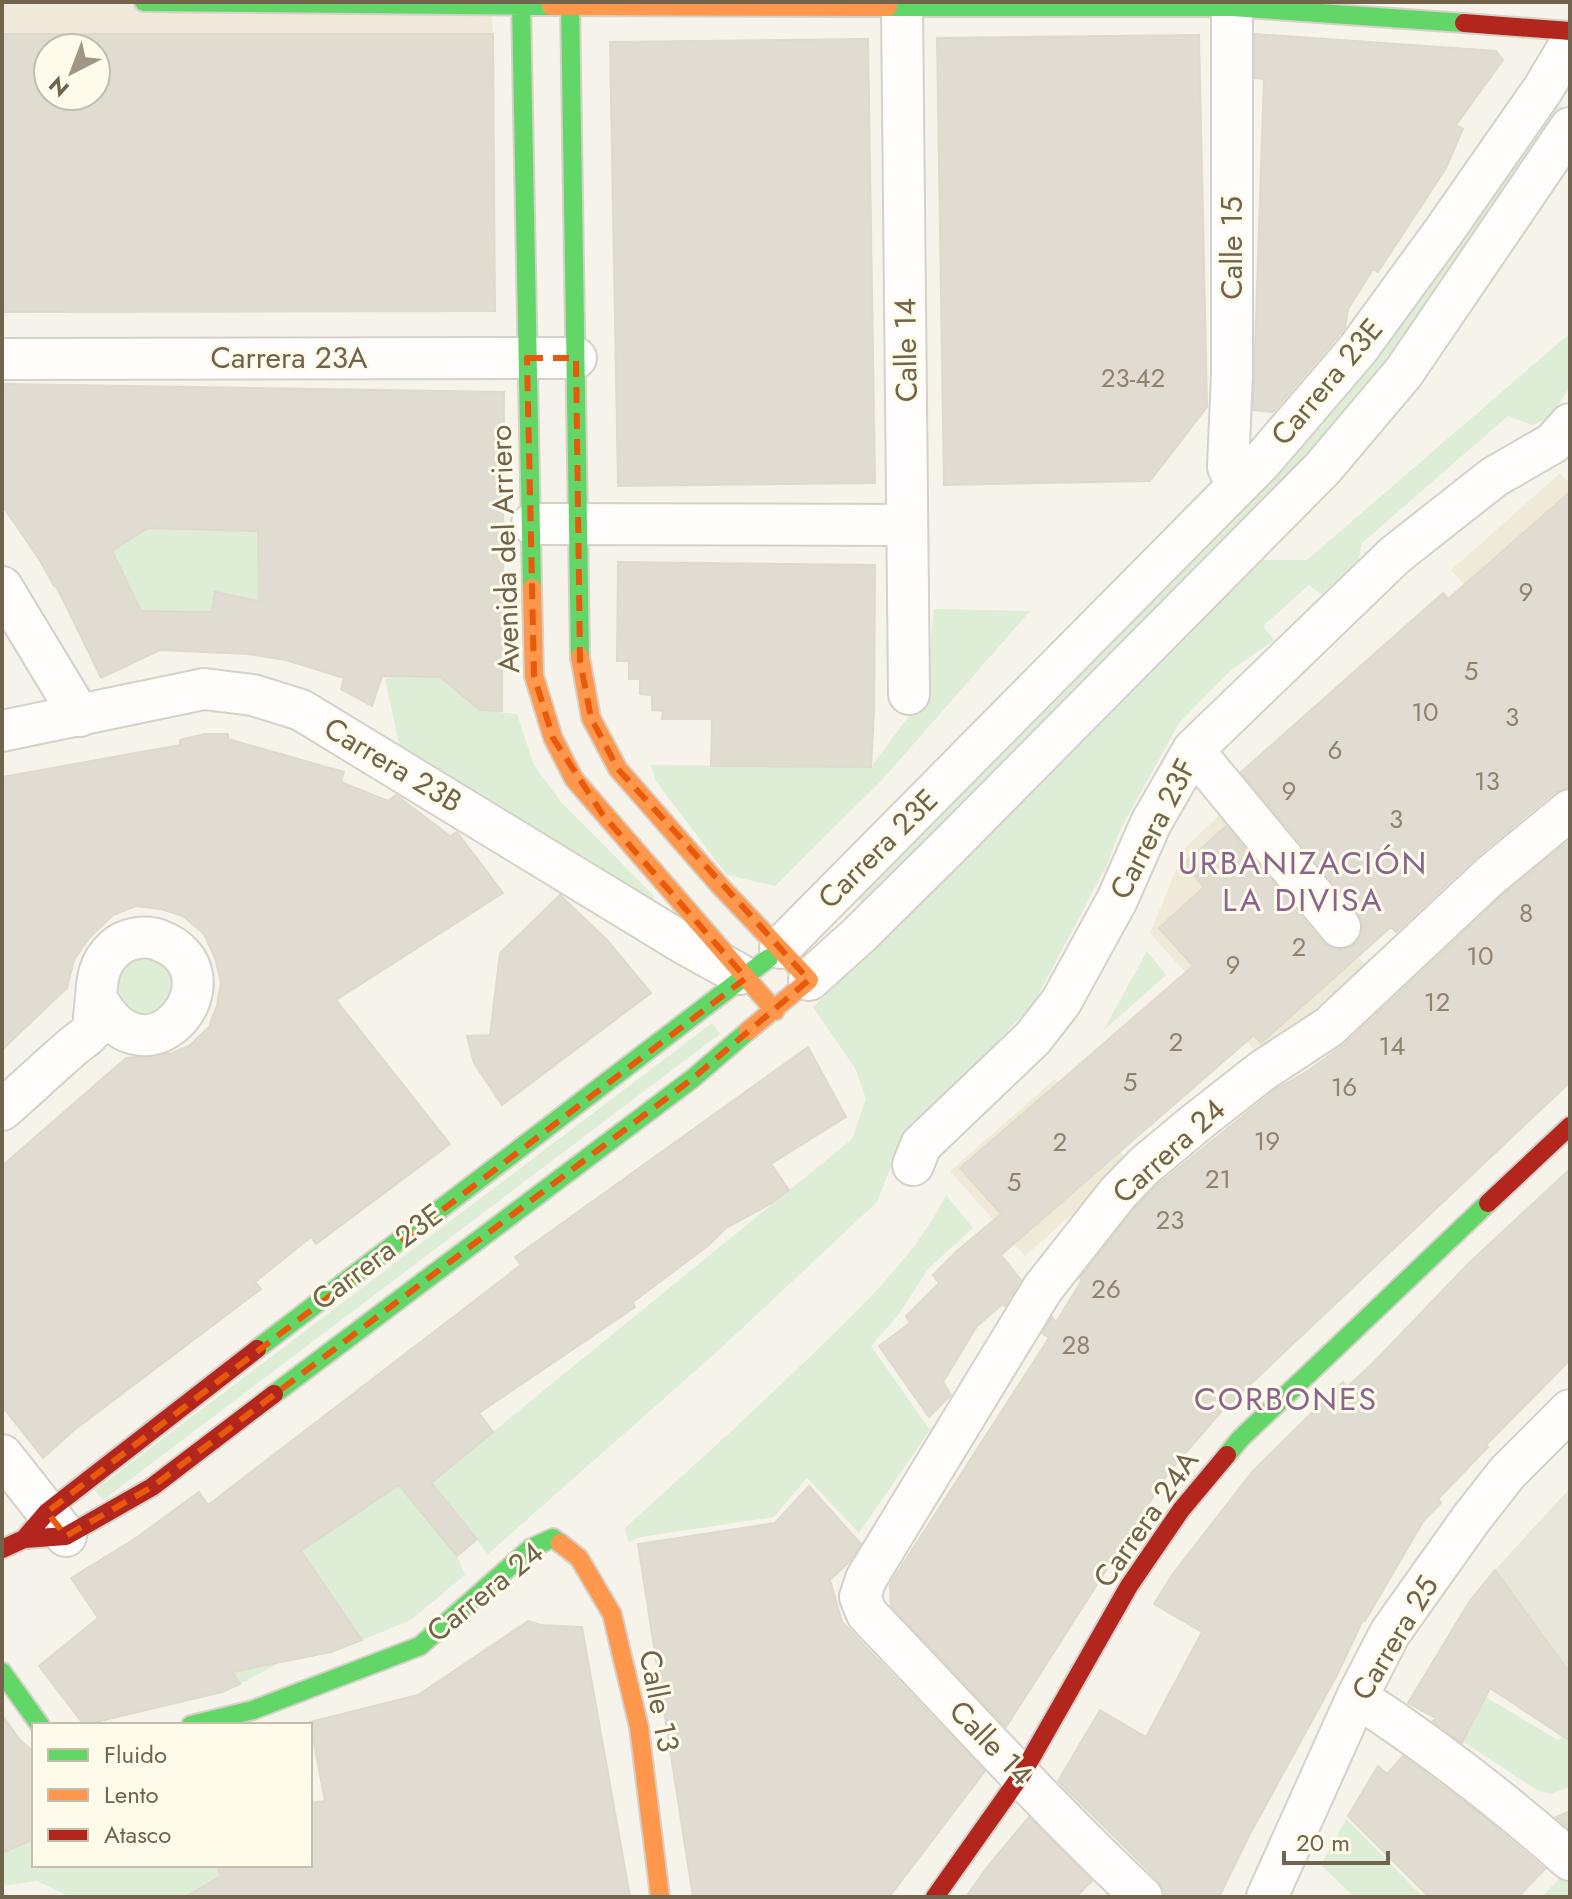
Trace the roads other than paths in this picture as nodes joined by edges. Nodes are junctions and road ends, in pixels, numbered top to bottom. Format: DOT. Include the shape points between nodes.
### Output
graph roads {
  1 [pos="144,2"];
  2 [pos="570,3"];
  3 [pos="521,4"];
  4 [pos="902,6"];
  5 [pos="1232,7"];
  6 [pos="1570,31"];
  7 [pos="1570,44"];
  8 [pos="1570,128"];
  9 [pos="527,358"];
  10 [pos="576,358"];
  11 [pos="2,359"];
  12 [pos="1564,443"];
  13 [pos="1237,486"];
  14 [pos="532,524"];
  15 [pos="577,524"];
  16 [pos="907,525"];
  17 [pos="2,587"];
  18 [pos="580,661"];
  19 [pos="534,676"];
  20 [pos="909,694"];
  21 [pos="80,716"];
  22 [pos="2,731"];
  23 [pos="1193,750"];
  24 [pos="1570,810"];
  25 [pos="1340,927"];
  26 [pos="780,948"];
  27 [pos="746,978"];
  28 [pos="809,980"];
  29 [pos="775,1011"];
  30 [pos="103,1019"];
  31 [pos="2,1110"];
  32 [pos="1570,1126"];
  33 [pos="913,1165"];
  34 [pos="1570,1410"];
  35 [pos="2,1455"];
  36 [pos="46,1529"];
  37 [pos="553,1538"];
  38 [pos="2,1549"];
  39 [pos="866,1579"];
  40 [pos="2,1672"];
  41 [pos="1357,1697"];
  42 [pos="39,1723"];
  43 [pos="199,1723"];
  44 [pos="1022,1774"];
  45 [pos="1570,1860"];
  46 [pos="660,1897"];
  47 [pos="935,1897"];
  48 [pos="1142,1897"];
  49 [pos="1267,1897"];
  1 -- 3 [label="street"];
  2 -- 3 [label="street"];
  2 -- 4 [label="street"];
  2 -- 10 [label="street"];
  3 -- 9 [label="street, Avenida del Arriero"];
  4 -- 5 [label="street"];
  4 -- 16 [label="street, Calle 14"];
  5 -- 6 [label="street"];
  5 -- 13 [label="street, Calle 15" via="1228,467"];
  7 -- 13 [label="street, Carrera 23E" via="1358,349"];
  8 -- 28 [label="street, Carrera 23E" via="1404,372 1323,468"];
  9 -- 10 [label="street, Carrera 23A"];
  9 -- 11 [label="street, Carrera 23A"];
  9 -- 14 [label="street, Avenida del Arriero"];
  10 -- 15 [label="street"];
  12 -- 23 [label="street, Carrera 23F" via="1494,477 1395,555"];
  13 -- 26 [label="street, Carrera 23E"];
  14 -- 15 [label="street"];
  14 -- 19 [label="street, Avenida del Arriero"];
  15 -- 16 [label="street"];
  15 -- 18 [label="street"];
  16 -- 20 [label="street, Calle 14"];
  17 -- 21 [label="street"];
  18 -- 19 [label="street"];
  18 -- 26 [label="street" via="591,718 618,769"];
  19 -- 27 [label="street, Avenida del Arriero" via="553,738 574,779"];
  21 -- 22 [label="street, Carrera 23B"];
  21 -- 27 [label="street, Carrera 23B" via="204,689 253,695 301,710"];
  23 -- 25 [label="street"];
  23 -- 33 [label="street, Carrera 23F" via="1061,1002 1033,1038 921,1145"];
  24 -- 39 [label="street, Carrera 24" via="1498,869 1329,1027 1197,1122 1118,1193 1043,1288"];
  26 -- 27 [label="street, Carrera 23E"];
  26 -- 28 [label="street"];
  27 -- 29 [label="street, Avenida del Arriero"];
  27 -- 36 [label="street, Carrera 23E" via="238,1363"];
  28 -- 29 [label="street, Carrera 23E"];
  29 -- 36 [label="street, Carrera 23E" via="152,1487"];
  30 -- 31 [label="street"];
  32 -- 44 [label="street, Carrera 24A" via="1210,1473 1129,1586"];
  34 -- 41 [label="street, Carrera 25" via="1507,1473 1471,1519 1390,1633"];
  35 -- 36 [label="street"];
  36 -- 38 [label="street, Carrera 23E"];
  37 -- 43 [label="street, Carrera 24" via="531,1548 420,1646 253,1710"];
  37 -- 46 [label="street, Calle 13" via="579,1558 612,1614 639,1727"];
  39 -- 44 [label="street, Calle 14" via="860,1597 867,1614"];
  40 -- 42 [label="street"];
  41 -- 45 [label="street"];
  41 -- 49 [label="street, Carrera 25"];
  44 -- 47 [label="street, Carrera 24A"];
  44 -- 48 [label="street, Calle 14"];
}
